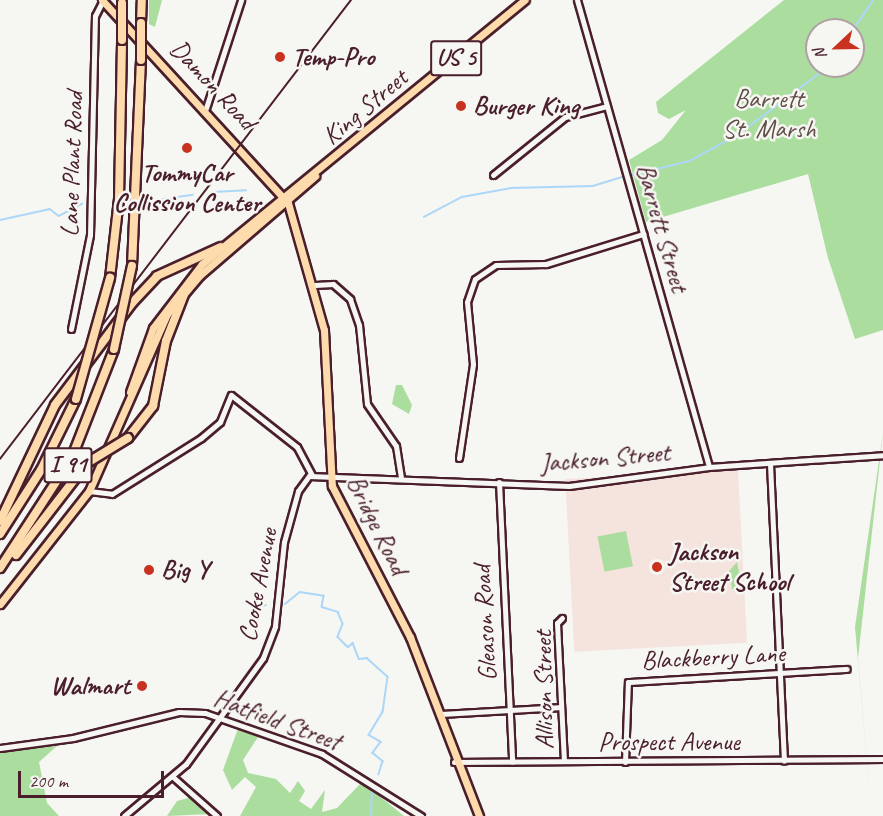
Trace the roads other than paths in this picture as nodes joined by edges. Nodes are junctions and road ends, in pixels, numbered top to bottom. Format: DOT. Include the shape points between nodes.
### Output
graph roads {
  1 [pos="103,0"];
  2 [pos="142,0"];
  3 [pos="241,0"];
  4 [pos="525,0"];
  5 [pos="577,0"];
  6 [pos="122,1"];
  7 [pos="607,106"];
  8 [pos="206,108"];
  9 [pos="493,175"];
  10 [pos="286,199"];
  11 [pos="643,234"];
  12 [pos="221,247"];
  13 [pos="315,285"];
  14 [pos="184,292"];
  15 [pos="71,329"];
  16 [pos="130,392"];
  17 [pos="883,455"];
  18 [pos="459,458"];
  19 [pos="770,464"];
  20 [pos="709,467"];
  21 [pos="312,475"];
  22 [pos="329,475"];
  23 [pos="401,477"];
  24 [pos="499,482"];
  25 [pos="89,491"];
  26 [pos="0,521"];
  27 [pos="0,534"];
  28 [pos="0,570"];
  29 [pos="0,604"];
  30 [pos="562,618"];
  31 [pos="847,669"];
  32 [pos="780,672"];
  33 [pos="560,707"];
  34 [pos="509,710"];
  35 [pos="439,714"];
  36 [pos="221,716"];
  37 [pos="0,748"];
  38 [pos="883,759"];
  39 [pos="564,761"];
  40 [pos="784,761"];
  41 [pos="454,762"];
  42 [pos="512,762"];
  43 [pos="625,762"];
  44 [pos="173,777"];
  45 [pos="124,816"];
  46 [pos="217,816"];
  47 [pos="421,816"];
  48 [pos="479,816"];
  1 -- 8 [label="main road, Damon Road"];
  1 -- 15 [label="street, Lane Plant Road" via="95,16 90,235"];
  2 -- 28 [label="highway, I 91, bridge" via="132,266 114,349 72,457"];
  3 -- 8 [label="street"];
  4 -- 10 [label="main road, King Street / US 5"];
  5 -- 7 [label="street, Barrett Street"];
  6 -- 27 [label="highway, I 91, bridge" via="119,199 110,278 76,399 42,470"];
  7 -- 9 [label="street" via="565,117"];
  7 -- 11 [label="street, Barrett Street"];
  8 -- 10 [label="main road, Damon Road"];
  10 -- 12 [label="main road, US 5"];
  10 -- 13 [label="main road, Bridge Road"];
  10 -- 14 [label="main road, US 5"];
  11 -- 18 [label="street" via="546,264 496,265 475,279 468,297 473,364"];
  11 -- 20 [label="street, Barrett Street"];
  12 -- 16 [label="main road, US 5" via="161,313 140,356"];
  12 -- 26 [label="highway" via="168,270 133,302 55,405"];
  13 -- 22 [label="main road, Bridge Road" via="327,363"];
  13 -- 23 [label="street" via="333,284 350,299 359,325 368,407 396,446"];
  14 -- 16 [label="main road, US 5" via="158,328"];
  14 -- 28 [label="highway, bridge" via="166,341 151,410 128,438 87,463"];
  16 -- 25 [label="main road, US 5"];
  17 -- 19 [label="street, Jackson Street"];
  19 -- 20 [label="street, Jackson Street"];
  19 -- 32 [label="street"];
  20 -- 24 [label="street, Jackson Street" via="576,485"];
  21 -- 22 [label="street"];
  21 -- 25 [label="street" via="297,447 231,395 207,434 117,491"];
  21 -- 36 [label="street, Cooke Avenue" via="302,482 284,542 272,639"];
  22 -- 23 [label="street, Jackson Street"];
  22 -- 35 [label="main road, Bridge Road" via="410,637"];
  23 -- 24 [label="street, Jackson Street"];
  24 -- 34 [label="street, Gleason Road"];
  25 -- 29 [label="main road, US 5"];
  30 -- 33 [label="street, Allison Street" via="556,623"];
  31 -- 32 [label="street, Blackberry Lane"];
  32 -- 40 [label="street"];
  32 -- 43 [label="street, Blackberry Lane" via="628,682"];
  33 -- 34 [label="street"];
  33 -- 39 [label="street, Allison Street"];
  34 -- 35 [label="street"];
  34 -- 42 [label="street, Gleason Road"];
  35 -- 41 [label="main road, Bridge Road"];
  36 -- 37 [label="street, Hatfield Street" via="179,712 73,738"];
  36 -- 44 [label="street, Cooke Avenue"];
  36 -- 47 [label="street, Hatfield Street" via="350,768"];
  38 -- 40 [label="street, Prospect Avenue"];
  39 -- 42 [label="street, Prospect Avenue"];
  39 -- 43 [label="street, Prospect Avenue"];
  40 -- 43 [label="street, Prospect Avenue"];
  41 -- 42 [label="street, Prospect Avenue"];
  41 -- 48 [label="main road, Bridge Road"];
  44 -- 45 [label="street, Cooke Avenue"];
  44 -- 46 [label="street"];
}
